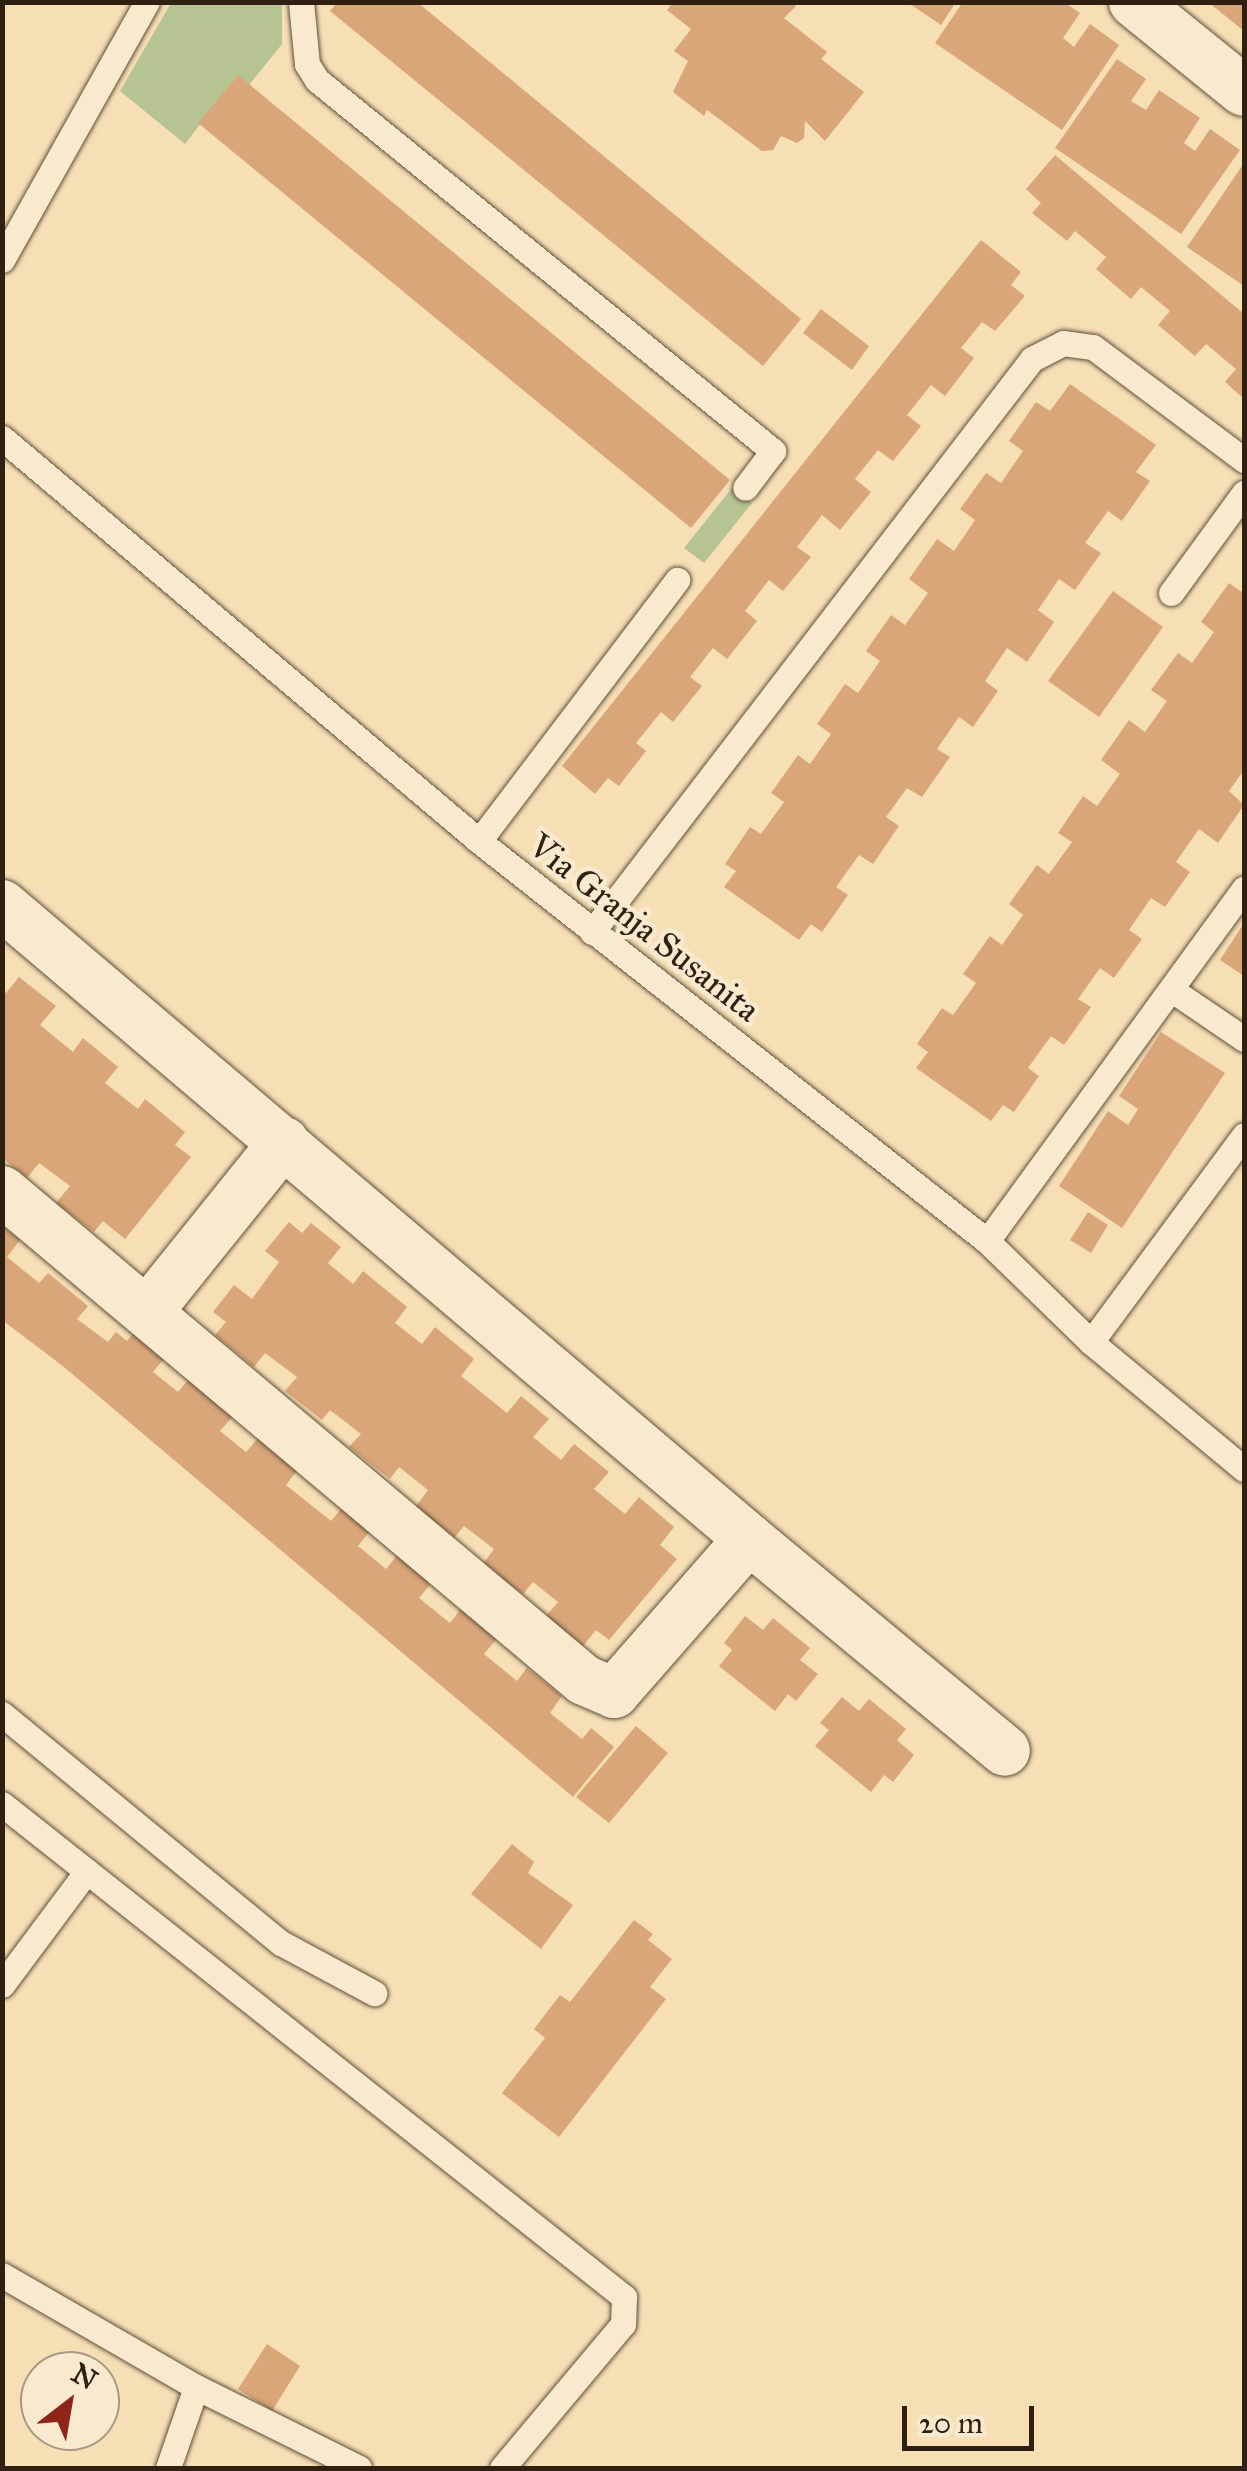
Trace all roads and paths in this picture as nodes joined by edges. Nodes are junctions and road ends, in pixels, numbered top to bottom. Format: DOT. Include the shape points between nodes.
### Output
graph roads {
  1 [pos="147,2"];
  2 [pos="301,2"];
  3 [pos="1134,2"];
  4 [pos="1244,91"];
  5 [pos="2,260"];
  6 [pos="2,438"];
  7 [pos="1244,460"];
  8 [pos="744,488"];
  9 [pos="1244,493"];
  10 [pos="676,580"];
  11 [pos="1171,592"];
  12 [pos="479,842"];
  13 [pos="1244,889"];
  14 [pos="2,905"];
  15 [pos="592,932"];
  16 [pos="1172,990"];
  17 [pos="1244,1039"];
  18 [pos="1244,1136"];
  19 [pos="284,1142"];
  20 [pos="2,1191"];
  21 [pos="986,1241"];
  22 [pos="148,1311"];
  23 [pos="1090,1342"];
  24 [pos="1244,1469"];
  25 [pos="748,1540"];
  26 [pos="2,1714"];
  27 [pos="1005,1751"];
  28 [pos="2,1804"];
  29 [pos="87,1871"];
  30 [pos="2,1985"];
  31 [pos="374,1993"];
  32 [pos="2,2275"];
  33 [pos="196,2387"];
  34 [pos="168,2468"];
  35 [pos="359,2468"];
  36 [pos="502,2468"];
  1 -- 5 [label="lane"];
  2 -- 8 [label="lane" via="307,64 317,80 774,451"];
  3 -- 4 [label="street"];
  6 -- 12 [label="lane, Via Granja Susanita"];
  7 -- 15 [label="lane" via="1094,348 1063,342 1032,359"];
  9 -- 11 [label="lane"];
  10 -- 12 [label="lane"];
  12 -- 15 [label="lane, Via Granja Susanita"];
  13 -- 16 [label="lane"];
  14 -- 19 [label="street"];
  15 -- 21 [label="lane, Via Granja Susanita"];
  16 -- 17 [label="lane"];
  16 -- 21 [label="lane"];
  18 -- 23 [label="lane"];
  19 -- 22 [label="street"];
  19 -- 25 [label="street"];
  20 -- 22 [label="street"];
  21 -- 23 [label="lane, Via Granja Susanita"];
  22 -- 25 [label="street" via="584,1680 614,1693"];
  23 -- 24 [label="lane, Via Granja Susanita"];
  25 -- 27 [label="street"];
  26 -- 31 [label="lane" via="282,1942"];
  28 -- 29 [label="lane"];
  29 -- 30 [label="lane"];
  29 -- 36 [label="lane" via="624,2297 623,2324"];
  32 -- 33 [label="lane"];
  33 -- 34 [label="lane"];
  33 -- 35 [label="lane"];
}
